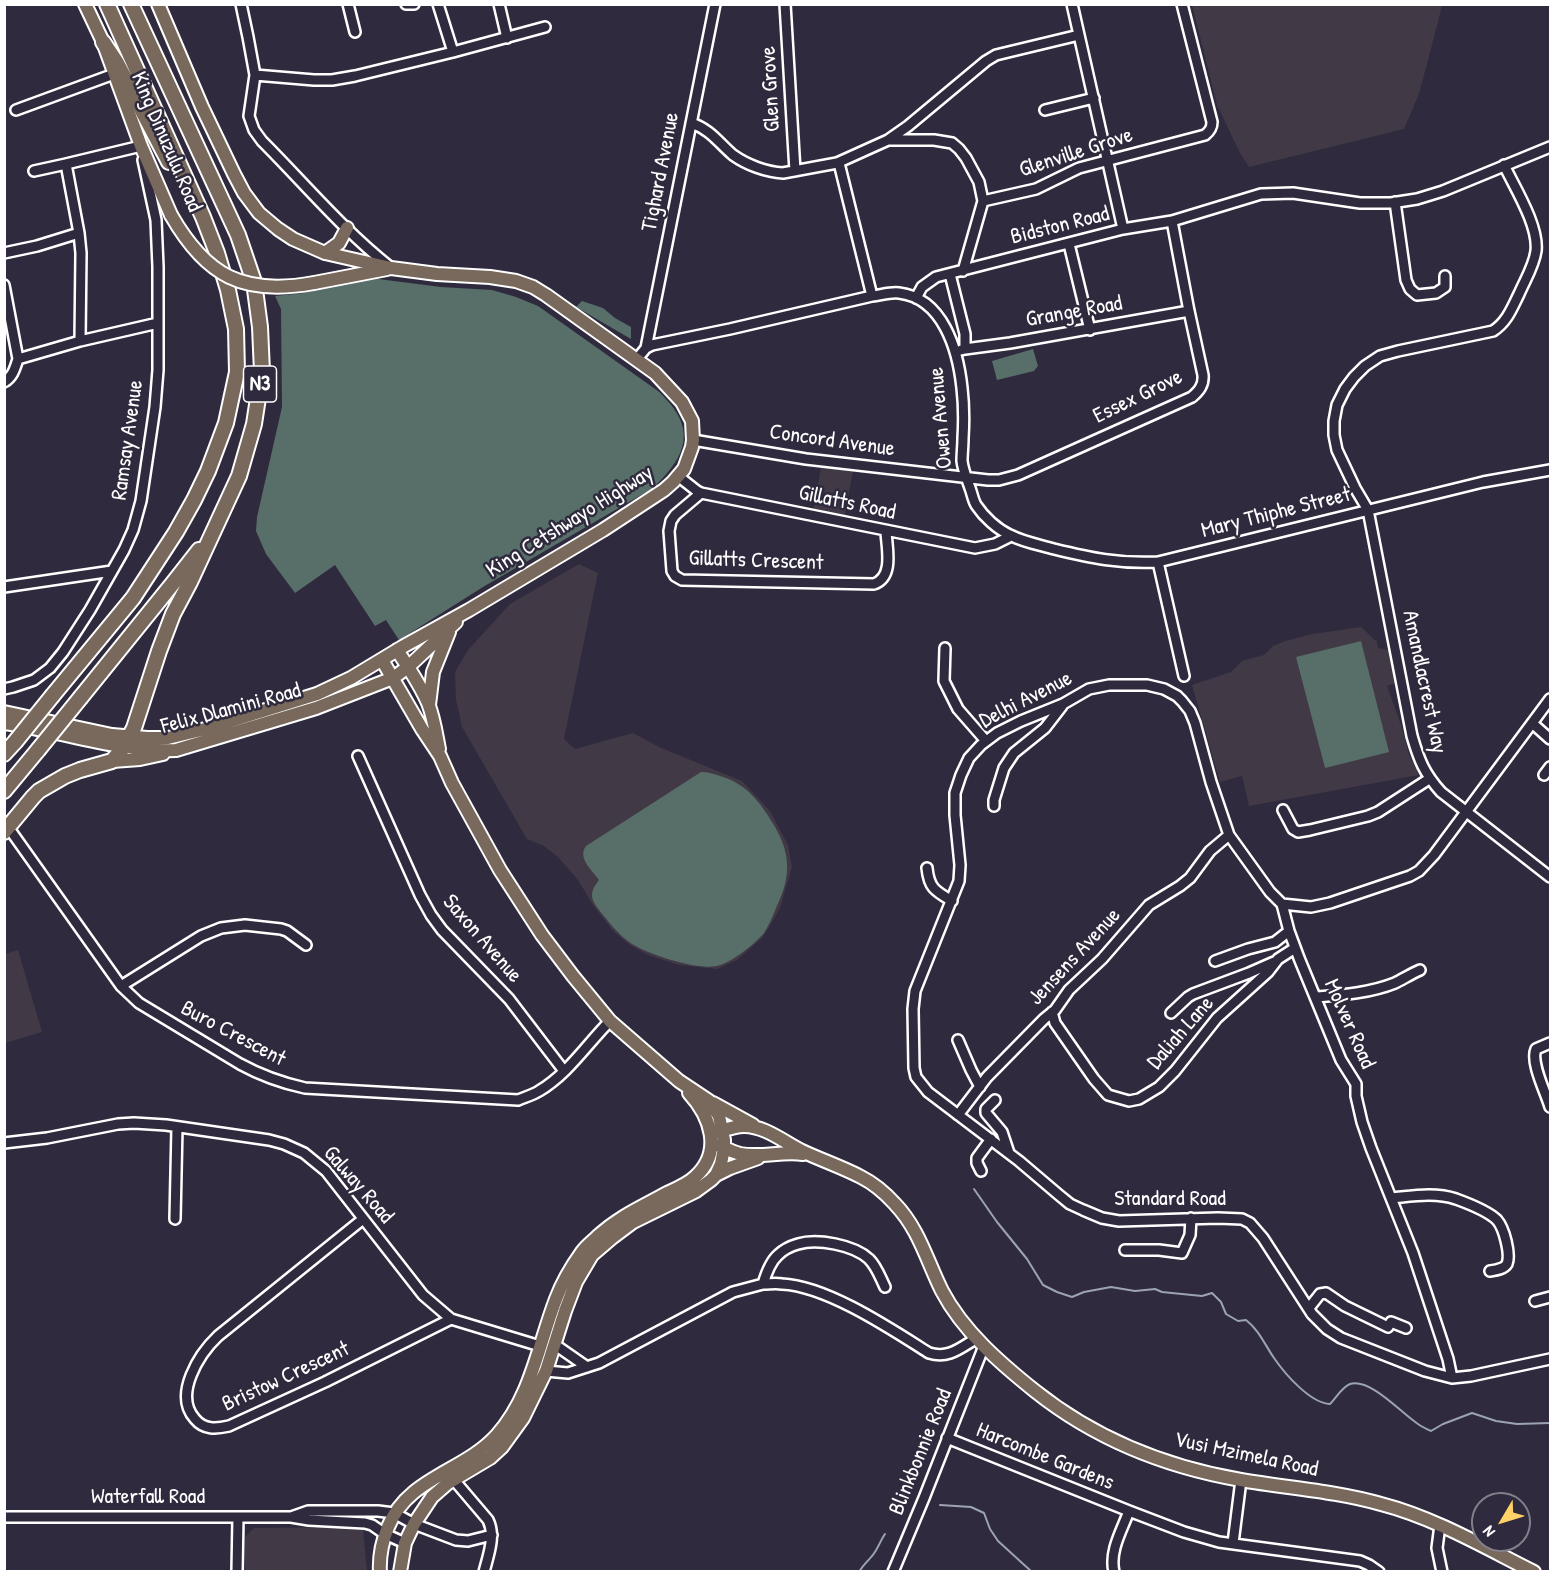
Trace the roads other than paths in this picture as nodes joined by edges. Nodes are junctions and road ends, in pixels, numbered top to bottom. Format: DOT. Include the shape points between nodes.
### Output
graph roads {
  1 [pos="85,4"];
  2 [pos="107,4"];
  3 [pos="131,4"];
  4 [pos="158,4"];
  5 [pos="241,4"];
  6 [pos="348,4"];
  7 [pos="406,4"];
  8 [pos="414,4"];
  9 [pos="438,4"];
  10 [pos="499,4"];
  11 [pos="715,4"];
  12 [pos="785,4"];
  13 [pos="1072,4"];
  14 [pos="1182,4"];
  15 [pos="545,27"];
  16 [pos="355,32"];
  17 [pos="1078,35"];
  18 [pos="507,38"];
  19 [pos="103,42"];
  20 [pos="453,52"];
  21 [pos="114,74"];
  22 [pos="255,75"];
  23 [pos="1094,98"];
  24 [pos="16,110"];
  25 [pos="1045,110"];
  26 [pos="691,123"];
  27 [pos="888,140"];
  28 [pos="139,146"];
  29 [pos="1551,147"];
  30 [pos="1108,160"];
  31 [pos="839,163"];
  32 [pos="66,164"];
  33 [pos="1504,165"];
  34 [pos="34,171"];
  35 [pos="795,171"];
  36 [pos="983,201"];
  37 [pos="1395,202"];
  38 [pos="203,217"];
  39 [pos="1172,220"];
  40 [pos="347,228"];
  41 [pos="1124,229"];
  42 [pos="79,233"];
  43 [pos="1069,244"];
  44 [pos="4,253"];
  45 [pos="324,253"];
  46 [pos="391,268"];
  47 [pos="963,271"];
  48 [pos="950,274"];
  49 [pos="1445,276"];
  50 [pos="4,285"];
  51 [pos="872,296"];
  52 [pos="916,298"];
  53 [pos="1189,312"];
  54 [pos="158,322"];
  55 [pos="1090,330"];
  56 [pos="80,341"];
  57 [pos="646,348"];
  58 [pos="965,349"];
  59 [pos="954,351"];
  60 [pos="18,359"];
  61 [pos="638,359"];
  62 [pos="4,382"];
  63 [pos="693,440"];
  64 [pos="1551,470"];
  65 [pos="678,476"];
  66 [pos="966,477"];
  67 [pos="701,493"];
  68 [pos="1368,510"];
  69 [pos="214,529"];
  70 [pos="886,532"];
  71 [pos="1011,536"];
  72 [pos="1158,561"];
  73 [pos="112,571"];
  74 [pos="4,587"];
  75 [pos="469,610"];
  76 [pos="452,626"];
  77 [pos="945,648"];
  78 [pos="397,650"];
  79 [pos="382,660"];
  80 [pos="408,667"];
  81 [pos="1184,676"];
  82 [pos="393,678"];
  83 [pos="4,689"];
  84 [pos="1551,699"];
  85 [pos="1182,701"];
  86 [pos="1063,704"];
  87 [pos="429,705"];
  88 [pos="4,712"];
  89 [pos="4,723"];
  90 [pos="1532,723"];
  91 [pos="1551,739"];
  92 [pos="986,741"];
  93 [pos="127,742"];
  94 [pos="8,750"];
  95 [pos="176,750"];
  96 [pos="358,756"];
  97 [pos="440,756"];
  98 [pos="111,761"];
  99 [pos="1551,767"];
  100 [pos="1544,775"];
  101 [pos="1429,779"];
  102 [pos="4,791"];
  103 [pos="994,806"];
  104 [pos="1283,810"];
  105 [pos="1466,811"];
  106 [pos="6,829"];
  107 [pos="1229,835"];
  108 [pos="927,868"];
  109 [pos="1551,877"];
  110 [pos="952,901"];
  111 [pos="1282,904"];
  112 [pos="1289,931"];
  113 [pos="306,945"];
  114 [pos="1295,948"];
  115 [pos="1278,959"];
  116 [pos="1215,961"];
  117 [pos="1420,970"];
  118 [pos="121,986"];
  119 [pos="1316,996"];
  120 [pos="1052,1012"];
  121 [pos="1171,1013"];
  122 [pos="610,1021"];
  123 [pos="958,1040"];
  124 [pos="1551,1043"];
  125 [pos="564,1071"];
  126 [pos="916,1077"];
  127 [pos="679,1081"];
  128 [pos="980,1087"];
  129 [pos="995,1100"];
  130 [pos="709,1101"];
  131 [pos="1551,1107"];
  132 [pos="958,1114"];
  133 [pos="177,1127"];
  134 [pos="757,1127"];
  135 [pos="715,1136"];
  136 [pos="991,1139"];
  137 [pos="4,1143"];
  138 [pos="724,1148"];
  139 [pos="1009,1153"];
  140 [pos="768,1155"];
  141 [pos="810,1155"];
  142 [pos="981,1171"];
  143 [pos="716,1175"];
  144 [pos="1392,1198"];
  145 [pos="1191,1218"];
  146 [pos="175,1219"];
  147 [pos="363,1219"];
  148 [pos="1125,1250"];
  149 [pos="1490,1271"];
  150 [pos="763,1284"];
  151 [pos="885,1287"];
  152 [pos="1551,1297"];
  153 [pos="1535,1301"];
  154 [pos="1309,1308"];
  155 [pos="451,1319"];
  156 [pos="1406,1328"];
  157 [pos="981,1342"];
  158 [pos="554,1344"];
  159 [pos="540,1346"];
  160 [pos="1551,1359"];
  161 [pos="587,1367"];
  162 [pos="546,1371"];
  163 [pos="1452,1378"];
  164 [pos="947,1438"];
  165 [pos="454,1480"];
  166 [pos="1241,1480"];
  167 [pos="1129,1511"];
  168 [pos="394,1513"];
  169 [pos="291,1516"];
  170 [pos="4,1517"];
  171 [pos="238,1517"];
  172 [pos="414,1524"];
  173 [pos="1440,1525"];
  174 [pos="386,1534"];
  175 [pos="492,1536"];
  176 [pos="405,1543"];
  177 [pos="1233,1544"];
  178 [pos="897,1570"];
  179 [pos="237,1572"];
  180 [pos="380,1572"];
  181 [pos="400,1572"];
  182 [pos="484,1572"];
  183 [pos="1114,1572"];
  184 [pos="1379,1572"];
  185 [pos="1442,1572"];
  186 [pos="1534,1572"];
  1 -- 19 [label="main road, King Dinuzulu Road"];
  2 -- 38 [label="highway, N3"];
  3 -- 69 [label="highway, N3" via="238,234 254,282 262,372 254,424 239,476"];
  4 -- 45 [label="main road, King Dinuzulu Road" via="244,193 278,229"];
  5 -- 22 [label="street"];
  6 -- 16 [label="street"];
  7 -- 8 [label="street"];
  9 -- 20 [label="street"];
  10 -- 18 [label="street"];
  11 -- 26 [label="street, Tighard Avenue"];
  12 -- 35 [label="street, Glen Grove"];
  13 -- 17 [label="street"];
  14 -- 30 [label="street, Glenville Grove" via="1212,127 1205,135"];
  15 -- 18 [label="street"];
  17 -- 23 [label="street"];
  17 -- 27 [label="street" via="986,60"];
  18 -- 20 [label="street"];
  19 -- 21 [label="main road, King Dinuzulu Road"];
  19 -- 38 [label="highway"];
  20 -- 22 [label="street" via="332,80"];
  21 -- 24 [label="street"];
  21 -- 28 [label="main road, King Dinuzulu Road"];
  22 -- 40 [label="street" via="249,117 254,130"];
  23 -- 25 [label="street"];
  23 -- 30 [label="street"];
  26 -- 35 [label="street" via="705,129 749,164 774,172"];
  26 -- 57 [label="street, Tighard Avenue"];
  27 -- 31 [label="street"];
  27 -- 36 [label="street" via="952,143 976,175"];
  28 -- 32 [label="street"];
  28 -- 46 [label="main road, King Dinuzulu Road, bridge" via="171,215 191,246 227,276 242,283 276,288"];
  28 -- 54 [label="street, Ramsay Avenue" via="156,220"];
  29 -- 33 [label="street, Bidston Road"];
  30 -- 36 [label="street, Glenville Grove" via="1079,168 1036,189"];
  30 -- 41 [label="street"];
  31 -- 35 [label="street"];
  31 -- 51 [label="street"];
  32 -- 34 [label="street"];
  32 -- 42 [label="street"];
  33 -- 37 [label="street, Bidston Road" via="1443,191"];
  33 -- 68 [label="street, Amandlacrest Way" via="1537,238 1531,268 1509,316 1493,331 1380,356 1354,377 1338,405 1334,421 1337,450"];
  36 -- 47 [label="street"];
  37 -- 39 [label="street, Bidston Road" via="1360,203 1293,193 1261,194"];
  37 -- 49 [label="street" via="1410,289 1420,296 1436,293 1445,287"];
  38 -- 94 [label="highway, N3, bridge" via="228,290 236,329 237,372 226,423 194,500 133,598"];
  39 -- 41 [label="street, Bidston Road"];
  39 -- 53 [label="street, Essex Grove"];
  40 -- 45 [label="main road" via="339,243"];
  40 -- 46 [label="street"];
  41 -- 43 [label="street, Bidston Road"];
  42 -- 44 [label="street"];
  42 -- 56 [label="street"];
  43 -- 47 [label="street, Bidston Road"];
  43 -- 55 [label="street"];
  45 -- 46 [label="main road, King Dinuzulu Road"];
  46 -- 61 [label="main road" via="490,277 530,286"];
  47 -- 48 [label="street, Bidston Road"];
  48 -- 52 [label="street, Bidston Road" via="929,281"];
  48 -- 58 [label="street, Owen Avenue"];
  50 -- 60 [label="street"];
  51 -- 52 [label="street" via="891,292"];
  51 -- 57 [label="street"];
  52 -- 59 [label="street, Owen Avenue" via="938,315"];
  53 -- 55 [label="street, Grange Road"];
  53 -- 66 [label="street, Essex Grove" via="1204,379 1192,397 1009,479"];
  54 -- 56 [label="street"];
  54 -- 73 [label="street, Ramsay Avenue" via="155,407 141,501 133,530"];
  55 -- 58 [label="street, Grange Road"];
  56 -- 60 [label="street"];
  57 -- 61 [label="street"];
  58 -- 59 [label="street, Owen Avenue"];
  59 -- 66 [label="street, Owen Avenue" via="962,387 962,462"];
  60 -- 62 [label="street" via="10,379"];
  61 -- 63 [label="main road" via="682,402 692,421"];
  63 -- 65 [label="main road, King Cetshwayo Highway"];
  63 -- 66 [label="street, Concord Avenue" via="806,459"];
  64 -- 68 [label="street, Mary Thiphe Street"];
  65 -- 67 [label="street, Gillatts Road"];
  65 -- 75 [label="main road, King Cetshwayo Highway" via="664,490 611,524"];
  66 -- 71 [label="street, Owen Avenue" via="984,515"];
  67 -- 70 [label="street, Gillatts Road"];
  67 -- 70 [label="street, Gillatts Crescent" via="675,515 670,525 672,571 682,580 874,584 882,580 887,570"];
  68 -- 72 [label="street, Mary Thiphe Street"];
  68 -- 101 [label="street, Amandlacrest Way" via="1412,736"];
  69 -- 93 [label="highway" via="173,614"];
  69 -- 102 [label="highway, N3, bridge"];
  70 -- 71 [label="street, Gillatts Road" via="975,548"];
  71 -- 72 [label="street, Mary Thiphe Street" via="1108,561"];
  72 -- 81 [label="street"];
  73 -- 74 [label="street"];
  73 -- 83 [label="street, Ramsay Avenue" via="50,668 34,680"];
  75 -- 76 [label="main road, King Cetshwayo Highway"];
  75 -- 78 [label="main road, King Cetshwayo Highway"];
  76 -- 80 [label="main road, King Cetshwayo Highway"];
  76 -- 87 [label="main road" via="433,672"];
  77 -- 92 [label="street" via="944,681 958,709"];
  78 -- 79 [label="main road, Felix Dlamini Road"];
  78 -- 80 [label="main road"];
  79 -- 82 [label="main road"];
  79 -- 93 [label="main road, Felix Dlamini Road" via="317,694 274,708 182,735"];
  80 -- 82 [label="main road, Felix Dlamini Road"];
  80 -- 87 [label="main road"];
  82 -- 95 [label="main road, Felix Dlamini Road" via="316,708"];
  82 -- 97 [label="main road"];
  84 -- 90 [label="street"];
  85 -- 86 [label="street, Delhi Avenue" via="1164,689 1129,684 1089,689"];
  85 -- 107 [label="street, Molver Road" via="1195,723"];
  86 -- 92 [label="street, Delhi Avenue"];
  86 -- 103 [label="street" via="1045,728 1014,753 1005,766"];
  87 -- 97 [label="main road"];
  88 -- 93 [label="main road, Felix Dlamini Road" via="112,735"];
  89 -- 93 [label="main road, Felix Dlamini Road"];
  90 -- 91 [label="street"];
  90 -- 105 [label="street"];
  92 -- 110 [label="street, Delhi Avenue" via="969,758 955,793 960,865"];
  93 -- 95 [label="main road, Felix Dlamini Road"];
  93 -- 98 [label="highway"];
  95 -- 98 [label="main road" via="148,758"];
  96 -- 125 [label="street, Saxon Avenue" via="431,915 508,999"];
  97 -- 122 [label="main road" via="500,870 542,935"];
  98 -- 106 [label="highway" via="50,784 33,797"];
  99 -- 100 [label="street"];
  101 -- 104 [label="street" via="1378,812 1310,830 1293,829"];
  101 -- 105 [label="street, Amandlacrest Way"];
  105 -- 109 [label="street, Amandlacrest Way"];
  105 -- 111 [label="street" via="1426,864 1410,876 1330,903 1311,907"];
  106 -- 118 [label="street, Buro Crescent"];
  107 -- 111 [label="street, Molver Road"];
  107 -- 120 [label="street, Jensens Avenue" via="1190,878 1149,905"];
  108 -- 110 [label="street" via="931,885"];
  110 -- 126 [label="street, Delhi Avenue" via="915,991"];
  111 -- 112 [label="street, Molver Road"];
  112 -- 114 [label="street, Molver Road"];
  112 -- 116 [label="street" via="1275,942"];
  113 -- 118 [label="street" via="281,929 246,925 221,928 201,936"];
  114 -- 115 [label="street, Daliah Lane"];
  114 -- 119 [label="street, Molver Road"];
  115 -- 120 [label="street, Daliah Lane" via="1217,1018 1175,1071 1139,1099 1129,1101 1108,1095 1055,1023"];
  115 -- 121 [label="street" via="1193,994"];
  117 -- 119 [label="street" via="1382,988"];
  118 -- 125 [label="street, Buro Crescent" via="139,1003 240,1064 269,1078 305,1088 518,1100 538,1092"];
  119 -- 144 [label="street, Molver Road" via="1341,1059 1356,1084 1362,1122"];
  120 -- 128 [label="street, Jensens Avenue"];
  122 -- 125 [label="street, Buro Crescent"];
  122 -- 127 [label="main road"];
  123 -- 128 [label="street"];
  124 -- 131 [label="street" via="1536,1049 1533,1055"];
  126 -- 132 [label="street, Standard Road" via="928,1092"];
  127 -- 130 [label="main road"];
  127 -- 135 [label="main road" via="700,1106"];
  128 -- 132 [label="street, Jensens Avenue"];
  129 -- 139 [label="street" via="986,1113 1002,1132"];
  130 -- 134 [label="main road, Vusi Mzimela Road"];
  130 -- 135 [label="main road" via="719,1116"];
  132 -- 136 [label="street, Standard Road"];
  133 -- 137 [label="street, Galway Road" via="118,1124"];
  133 -- 146 [label="street"];
  133 -- 147 [label="street, Galway Road" via="269,1140 304,1153 326,1171"];
  134 -- 135 [label="main road" via="744,1126"];
  134 -- 141 [label="main road, Vusi Mzimela Road"];
  135 -- 138 [label="main road, Vusi Mzimela Road"];
  135 -- 159 [label="main road" via="706,1161 694,1178 631,1211 583,1250 556,1299"];
  136 -- 139 [label="street, Standard Road"];
  136 -- 142 [label="street" via="977,1158"];
  138 -- 140 [label="main road, Vusi Mzimela Road" via="741,1154"];
  138 -- 143 [label="main road"];
  139 -- 145 [label="street, Standard Road" via="1070,1204 1102,1218"];
  140 -- 141 [label="main road, Vusi Mzimela Road"];
  140 -- 143 [label="main road"];
  141 -- 157 [label="main road, Vusi Mzimela Road" via="861,1177 894,1203 915,1231 949,1304"];
  143 -- 158 [label="main road" via="696,1191 633,1222 592,1255 576,1282"];
  144 -- 149 [label="street" via="1441,1196 1493,1217 1501,1225 1508,1253 1503,1268"];
  144 -- 163 [label="street, Molver Road"];
  145 -- 148 [label="street" via="1190,1235 1182,1253"];
  145 -- 154 [label="street, Standard Road" via="1234,1218 1250,1223"];
  147 -- 155 [label="street, Galway Road" via="423,1295"];
  147 -- 155 [label="street, Bristow Crescent" via="207,1346 186,1398 198,1423 215,1429 229,1426"];
  150 -- 151 [label="street" via="776,1257 798,1244 810,1242 860,1252 872,1262"];
  150 -- 157 [label="street" via="798,1286 830,1297 938,1356"];
  150 -- 161 [label="street" via="733,1292"];
  152 -- 153 [label="street"];
  154 -- 156 [label="street" via="1321,1293 1326,1293 1389,1327 1391,1322"];
  154 -- 163 [label="street, Standard Road" via="1322,1325 1341,1338"];
  155 -- 159 [label="street, Galway Road"];
  157 -- 164 [label="street, Blinkbonnie Road"];
  157 -- 166 [label="main road, Vusi Mzimela Road" via="1023,1381 1085,1426 1161,1459"];
  158 -- 161 [label="street"];
  158 -- 162 [label="main road"];
  159 -- 168 [label="main road" via="514,1412 497,1435 414,1491"];
  160 -- 163 [label="street, Standard Road"];
  161 -- 162 [label="street" via="568,1373"];
  162 -- 165 [label="main road" via="523,1418 502,1447"];
  164 -- 167 [label="street, Harcombe Gardens"];
  164 -- 178 [label="street, Blinkbonnie Road"];
  165 -- 172 [label="main road" via="432,1497"];
  165 -- 175 [label="street" via="488,1520"];
  166 -- 173 [label="main road, Vusi Mzimela Road" via="1379,1503"];
  166 -- 177 [label="street"];
  167 -- 177 [label="street, Harcombe Gardens" via="1203,1538"];
  167 -- 183 [label="street, Harcombe Gardens" via="1113,1551"];
  168 -- 169 [label="street, Waterfall Road" via="308,1511"];
  168 -- 172 [label="street, Waterfall Road"];
  168 -- 174 [label="main road"];
  169 -- 171 [label="street, Waterfall Road"];
  169 -- 174 [label="street, Waterfall Road" via="365,1523"];
  170 -- 171 [label="street, Waterfall Road"];
  171 -- 179 [label="street"];
  172 -- 175 [label="street, Waterfall Road" via="462,1541"];
  172 -- 176 [label="main road"];
  173 -- 185 [label="street" via="1437,1548"];
  173 -- 186 [label="main road, Vusi Mzimela Road"];
  174 -- 176 [label="street, Waterfall Road"];
  174 -- 180 [label="main road"];
  175 -- 182 [label="street"];
  176 -- 181 [label="main road"];
  177 -- 184 [label="street, Harcombe Gardens" via="1360,1561"];
}
